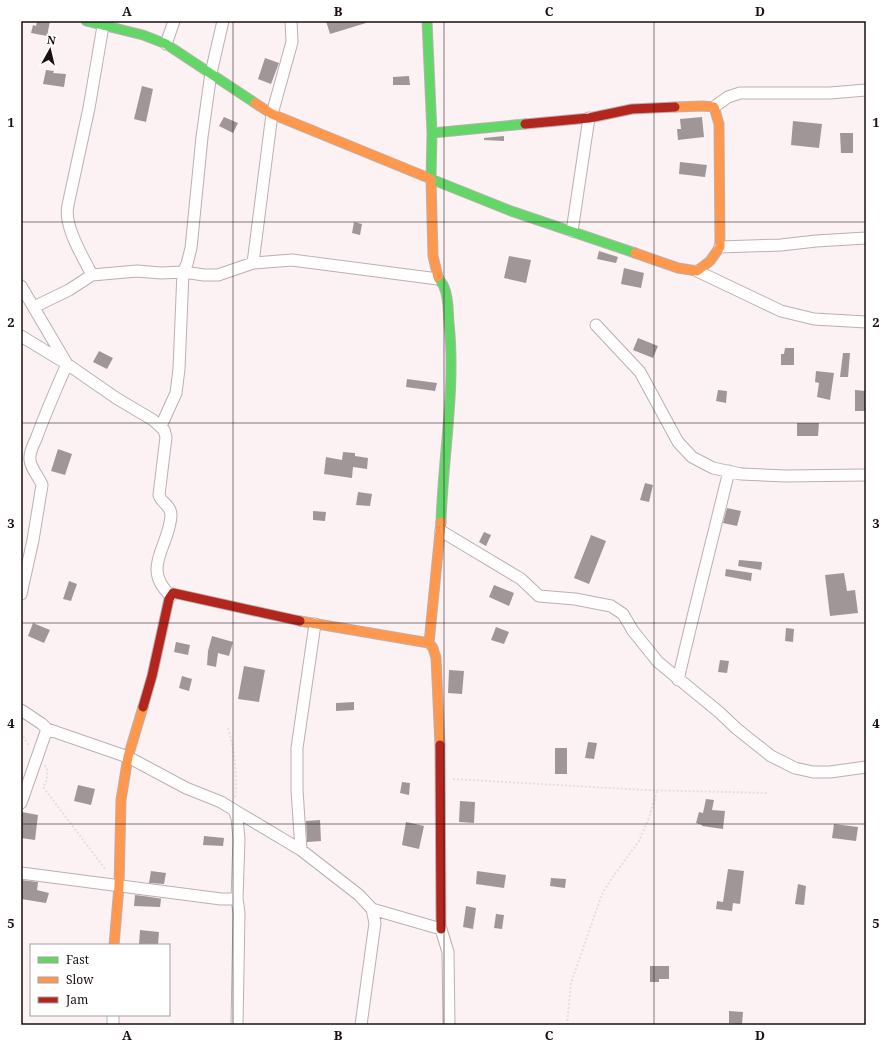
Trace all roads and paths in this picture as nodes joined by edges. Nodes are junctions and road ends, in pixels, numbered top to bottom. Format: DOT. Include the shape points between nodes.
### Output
graph roads {
  1 [pos="86,21"];
  2 [pos="174,21"];
  3 [pos="223,21"];
  4 [pos="291,21"];
  5 [pos="427,21"];
  6 [pos="103,26"];
  7 [pos="166,44"];
  8 [pos="211,73"];
  9 [pos="866,90"];
  10 [pos="714,107"];
  11 [pos="272,114"];
  12 [pos="590,118"];
  13 [pos="432,133"];
  14 [pos="431,179"];
  15 [pos="572,231"];
  16 [pos="866,238"];
  17 [pos="720,248"];
  18 [pos="253,262"];
  19 [pos="697,271"];
  20 [pos="183,272"];
  21 [pos="92,275"];
  22 [pos="438,279"];
  23 [pos="21,286"];
  24 [pos="34,307"];
  25 [pos="866,322"];
  26 [pos="596,325"];
  27 [pos="21,336"];
  28 [pos="67,364"];
  29 [pos="161,426"];
  30 [pos="729,471"];
  31 [pos="866,475"];
  32 [pos="441,531"];
  33 [pos="21,594"];
  34 [pos="171,596"];
  35 [pos="315,624"];
  36 [pos="429,643"];
  37 [pos="678,680"];
  38 [pos="21,710"];
  39 [pos="228,728"];
  40 [pos="47,729"];
  41 [pos="21,733"];
  42 [pos="37,757"];
  43 [pos="128,757"];
  44 [pos="866,767"];
  45 [pos="441,778"];
  46 [pos="658,790"];
  47 [pos="767,793"];
  48 [pos="21,803"];
  49 [pos="234,810"];
  50 [pos="301,850"];
  51 [pos="21,873"];
  52 [pos="119,886"];
  53 [pos="237,899"];
  54 [pos="372,909"];
  55 [pos="441,929"];
  56 [pos="114,944"];
  57 [pos="237,1025"];
  58 [pos="361,1025"];
  59 [pos="449,1025"];
  60 [pos="567,1025"];
  1 -- 6 [label="street"];
  2 -- 7 [label="street"];
  3 -- 8 [label="street"];
  4 -- 11 [label="street" via="292,42"];
  5 -- 13 [label="street"];
  6 -- 7 [label="street" via="143,35"];
  6 -- 21 [label="street" via="67,213 74,238"];
  7 -- 8 [label="street"];
  8 -- 11 [label="street"];
  8 -- 20 [label="street" via="191,248"];
  9 -- 10 [label="street" via="830,93 740,93 728,97"];
  10 -- 12 [label="street" via="632,109"];
  10 -- 17 [label="street" via="719,124"];
  11 -- 14 [label="street"];
  11 -- 18 [label="street"];
  12 -- 13 [label="street"];
  12 -- 15 [label="street"];
  13 -- 14 [label="street"];
  14 -- 15 [label="street" via="511,212"];
  14 -- 22 [label="street" via="433,256"];
  15 -- 19 [label="street" via="678,268"];
  16 -- 17 [label="street"];
  17 -- 19 [label="street" via="710,261"];
  18 -- 20 [label="street" via="218,275"];
  18 -- 22 [label="street" via="292,260"];
  19 -- 25 [label="street" via="782,310 814,319"];
  20 -- 21 [label="street" via="161,274 137,271"];
  20 -- 29 [label="street" via="176,393"];
  21 -- 24 [label="street" via="69,290"];
  22 -- 32 [label="street" via="444,286 448,299 452,349 451,402"];
  23 -- 24 [label="street"];
  24 -- 28 [label="street"];
  26 -- 30 [label="street" via="640,372 678,442 692,457 713,468"];
  27 -- 28 [label="street"];
  28 -- 29 [label="street"];
  28 -- 33 [label="street" via="31,453 30,460 42,485"];
  29 -- 34 [label="street" via="166,437 159,494 160,499 171,510 171,516 156,570 162,588"];
  30 -- 31 [label="street" via="786,476"];
  30 -- 37 [label="street"];
  32 -- 36 [label="street"];
  32 -- 37 [label="street" via="521,579 539,596 611,606 623,614 658,662"];
  34 -- 35 [label="street" via="173,593 182,594"];
  34 -- 43 [label="street" via="152,676"];
  35 -- 36 [label="street"];
  35 -- 50 [label="street" via="297,748"];
  36 -- 45 [label="street" via="433,645 436,660"];
  37 -- 44 [label="street" via="771,756 796,768 830,772"];
  38 -- 40 [label="street"];
  39 -- 49 [label="path" via="234,749"];
  40 -- 42 [label="street"];
  40 -- 43 [label="street"];
  41 -- 42 [label="path"];
  42 -- 48 [label="street"];
  42 -- 52 [label="path" via="48,769 43,787"];
  43 -- 49 [label="street"];
  43 -- 52 [label="street" via="121,800"];
  45 -- 46 [label="path"];
  45 -- 55 [label="street"];
  46 -- 47 [label="path"];
  46 -- 60 [label="path" via="639,841 612,878 600,900 571,983"];
  49 -- 50 [label="street"];
  49 -- 53 [label="street" via="239,839"];
  50 -- 54 [label="street" via="360,895"];
  51 -- 52 [label="street"];
  52 -- 53 [label="street"];
  52 -- 56 [label="street"];
  53 -- 57 [label="street"];
  54 -- 55 [label="street"];
  54 -- 58 [label="street" via="375,923"];
  55 -- 59 [label="street" via="448,952"];
}
